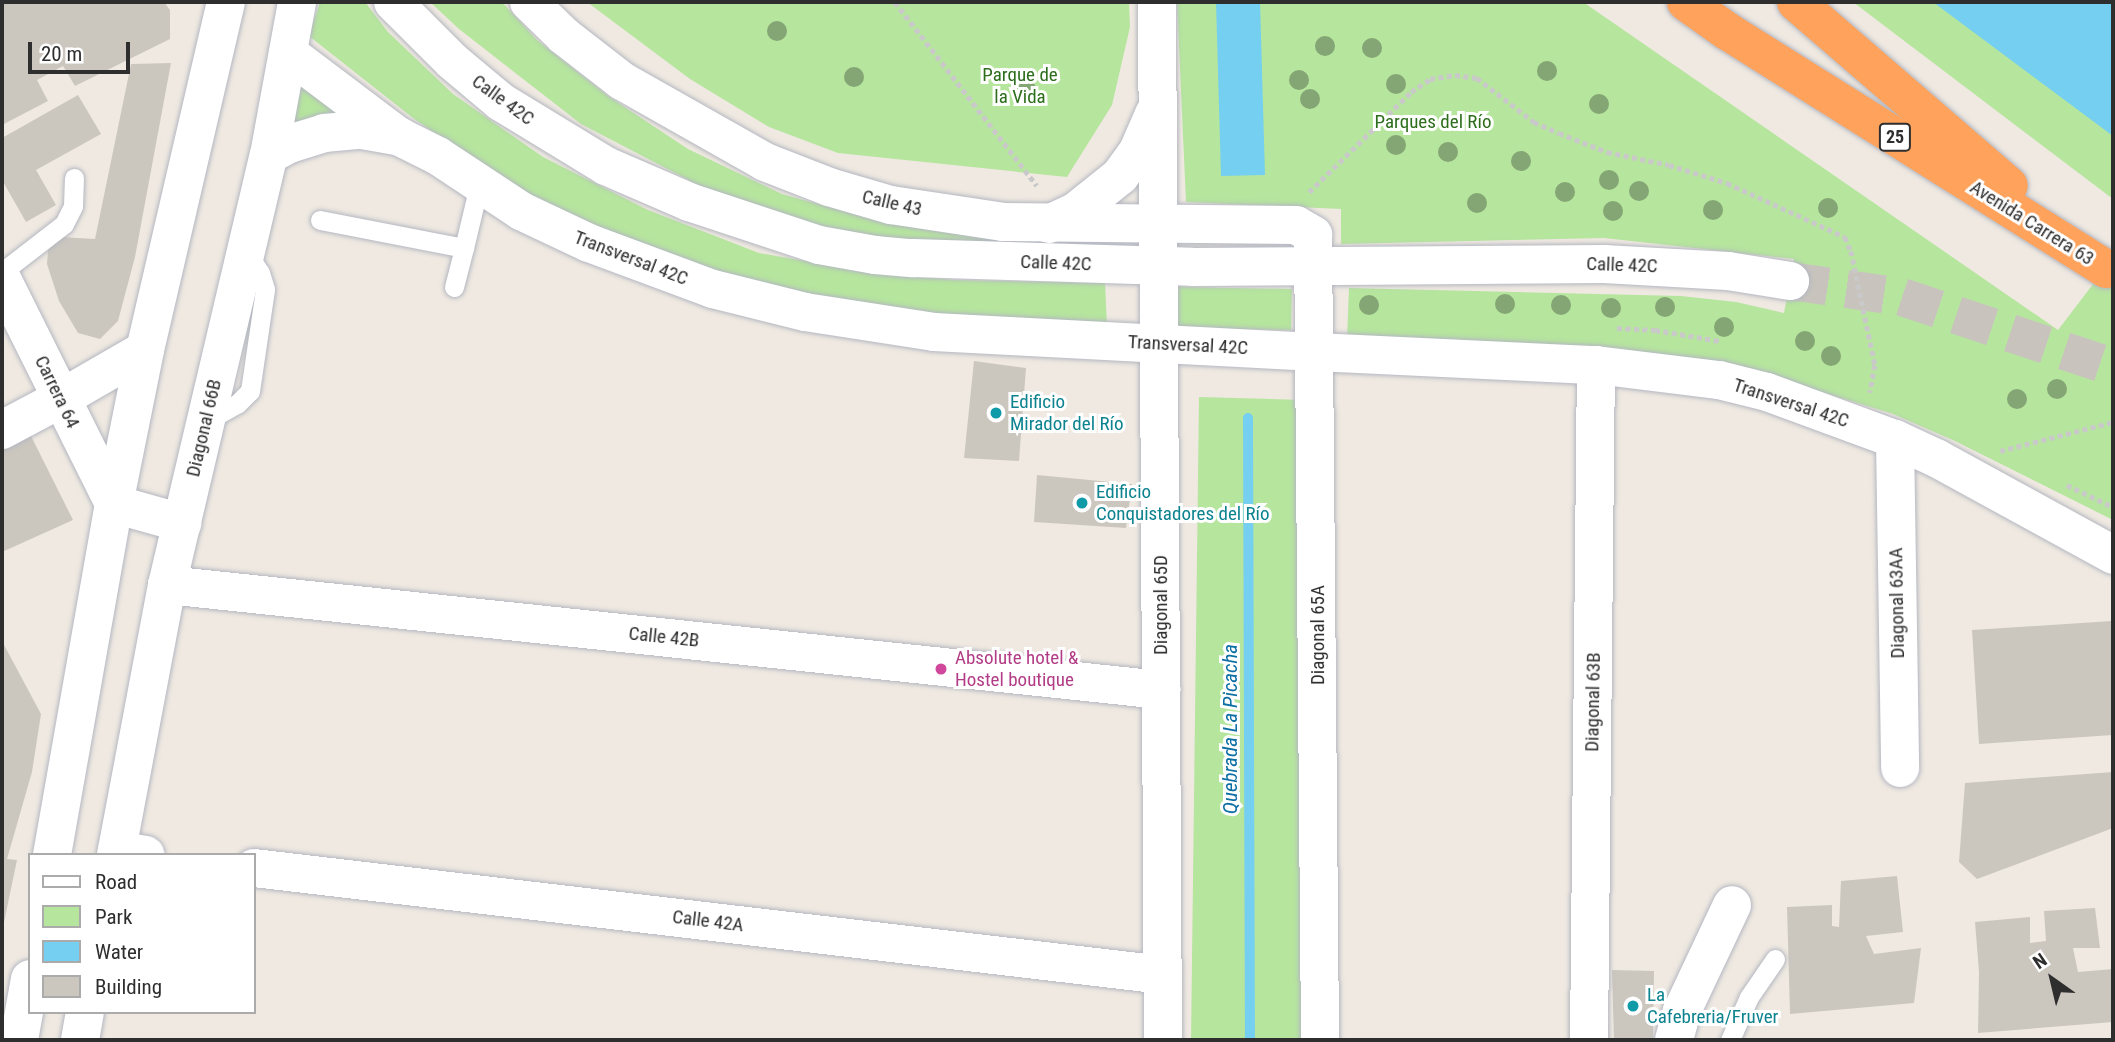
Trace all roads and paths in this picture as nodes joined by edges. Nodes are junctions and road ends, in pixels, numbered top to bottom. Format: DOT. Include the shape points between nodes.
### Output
graph roads {
  1 [pos="226,2"];
  2 [pos="297,2"];
  3 [pos="393,2"];
  4 [pos="529,2"];
  5 [pos="895,2"];
  6 [pos="1157,2"];
  7 [pos="1686,2"];
  8 [pos="1796,2"];
  9 [pos="288,53"];
  10 [pos="1158,99"];
  11 [pos="400,137"];
  12 [pos="269,155"];
  13 [pos="75,178"];
  14 [pos="1033,181"];
  15 [pos="480,185"];
  16 [pos="1028,191"];
  17 [pos="1046,208"];
  18 [pos="320,220"];
  19 [pos="1159,225"];
  20 [pos="1309,232"];
  21 [pos="464,248"];
  22 [pos="1160,266"];
  23 [pos="2,272"];
  24 [pos="2,279"];
  25 [pos="1790,281"];
  26 [pos="454,287"];
  27 [pos="1160,344"];
  28 [pos="145,351"];
  29 [pos="1315,352"];
  30 [pos="40,357"];
  31 [pos="1596,365"];
  32 [pos="97,378"];
  33 [pos="1870,395"];
  34 [pos="60,399"];
  35 [pos="2113,422"];
  36 [pos="2,430"];
  37 [pos="1895,439"];
  38 [pos="1999,452"];
  39 [pos="114,504"];
  40 [pos="182,523"];
  41 [pos="2113,555"];
  42 [pos="167,585"];
  43 [pos="1161,690"];
  44 [pos="1900,768"];
  45 [pos="52,853"];
  46 [pos="126,853"];
  47 [pos="256,867"];
  48 [pos="1732,905"];
  49 [pos="1775,959"];
  50 [pos="1163,975"];
  51 [pos="28,990"];
  52 [pos="85,1014"];
  53 [pos="19,1040"];
  54 [pos="79,1040"];
  55 [pos="1163,1040"];
  56 [pos="1320,1040"];
  57 [pos="1589,1040"];
  58 [pos="1674,1040"];
  59 [pos="1730,1040"];
  1 -- 28 [label="street"];
  2 -- 9 [label="street, Diagonal 66B"];
  3 -- 22 [label="street, Calle 42C" via="501,102 552,135 689,202 773,232 875,256"];
  4 -- 17 [label="street, Calle 43" via="622,81 765,162 891,205 980,219"];
  5 -- 14 [label="path"];
  6 -- 10 [label="street, Diagonal 65D"];
  7 -- 8 [label="highway, Avenida Carrera 63 / 25" via="2106,269"];
  9 -- 11 [label="street"];
  9 -- 12 [label="street, Diagonal 66B"];
  10 -- 17 [label="street" via="1137,153 1119,176 1075,212"];
  10 -- 19 [label="street, Diagonal 65D"];
  11 -- 12 [label="street, Transversal 42C" via="362,130 324,133"];
  11 -- 15 [label="street, Transversal 42C"];
  12 -- 40 [label="street, Diagonal 66B"];
  13 -- 23 [label="lane" via="73,206 64,224"];
  15 -- 21 [label="lane"];
  15 -- 27 [label="street, Transversal 42C" via="533,217 634,261 713,289 805,312 934,332"];
  16 -- 17 [label="path"];
  17 -- 19 [label="street, Calle 43"];
  18 -- 21 [label="lane"];
  19 -- 20 [label="street, Calle 43" via="1296,225"];
  19 -- 22 [label="street, Diagonal 65D"];
  20 -- 22 [label="street, Calle 42C"];
  20 -- 25 [label="street, Calle 42C" via="1604,264 1728,271"];
  20 -- 29 [label="street, Diagonal 65A"];
  20 -- 33 [label="path" via="1411,92 1430,79 1477,78 1534,122 1559,133 1607,152 1727,183 1845,237 1875,365"];
  21 -- 26 [label="lane"];
  22 -- 27 [label="street, Diagonal 65D"];
  24 -- 30 [label="street, Carrera 64"];
  27 -- 29 [label="street, Transversal 42C"];
  27 -- 43 [label="street, Diagonal 65D"];
  28 -- 32 [label="street"];
  28 -- 39 [label="street"];
  29 -- 31 [label="street, Transversal 42C"];
  29 -- 56 [label="street, Diagonal 65A"];
  30 -- 32 [label="street" via="61,374"];
  30 -- 34 [label="street, Carrera 64"];
  31 -- 37 [label="street, Transversal 42C" via="1719,380 1767,391"];
  31 -- 57 [label="street, Diagonal 63B"];
  32 -- 34 [label="street"];
  34 -- 36 [label="street"];
  34 -- 39 [label="street, Carrera 64"];
  35 -- 38 [label="path"];
  37 -- 41 [label="street, Transversal 42C"];
  37 -- 44 [label="street, Diagonal 63AA"];
  39 -- 40 [label="street"];
  39 -- 45 [label="street"];
  40 -- 42 [label="street, Diagonal 66B"];
  42 -- 43 [label="street, Calle 42B"];
  42 -- 46 [label="street, Diagonal 66B"];
  43 -- 50 [label="street, Diagonal 65D"];
  47 -- 50 [label="street, Calle 42A"];
  48 -- 58 [label="street" via="1682,1010"];
  49 -- 59 [label="lane" via="1749,998"];
  50 -- 55 [label="street, Diagonal 65D"];
  51 -- 53 [label="street"];
  52 -- 54 [label="street"];
}
